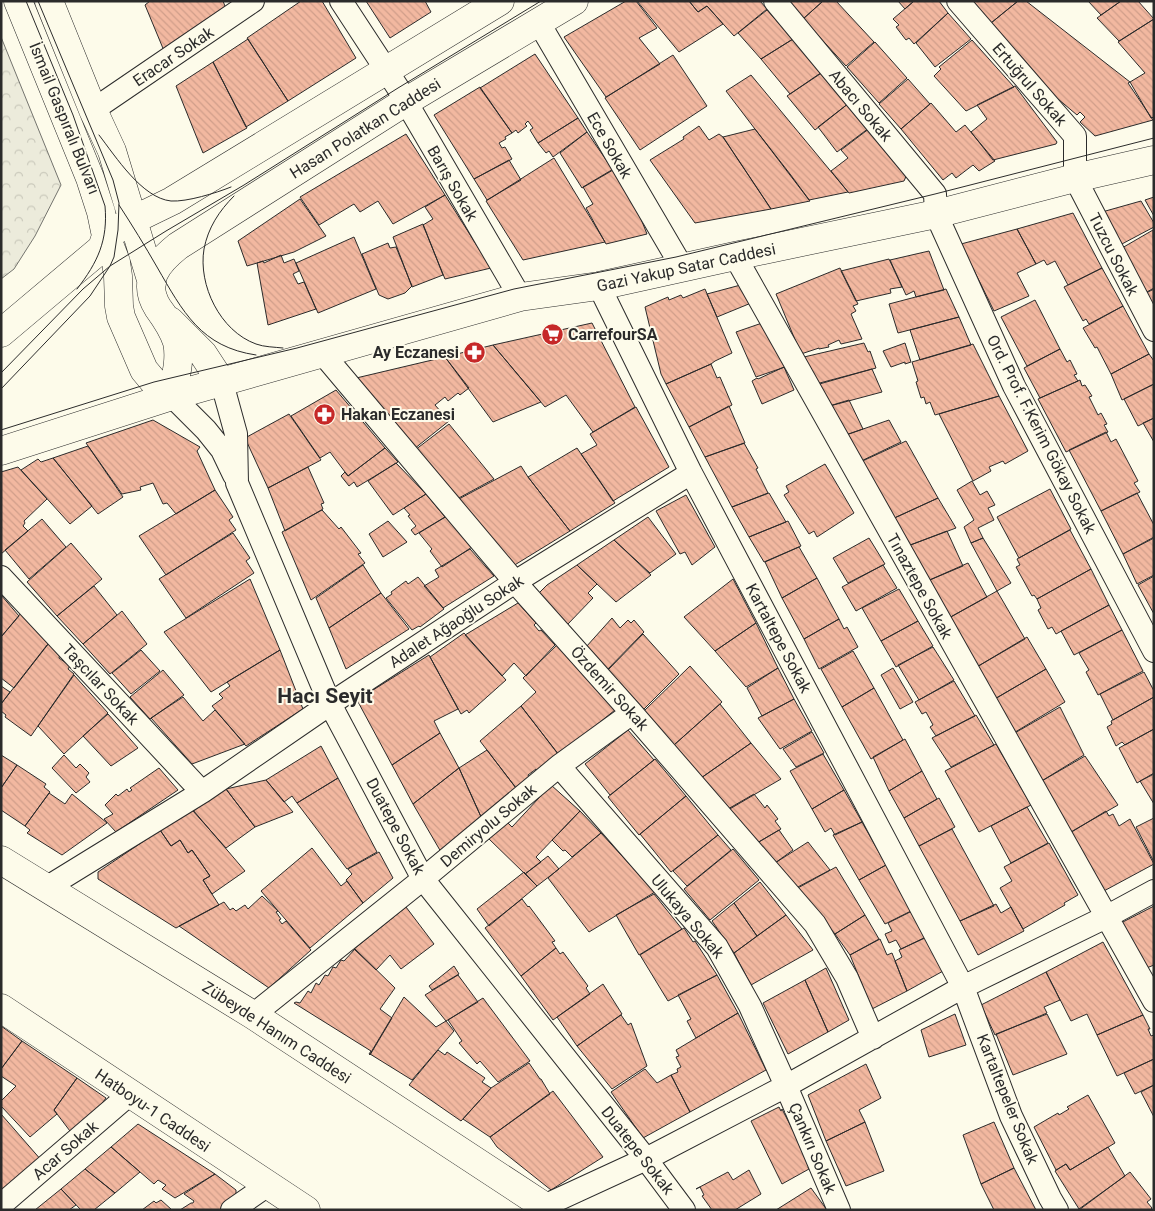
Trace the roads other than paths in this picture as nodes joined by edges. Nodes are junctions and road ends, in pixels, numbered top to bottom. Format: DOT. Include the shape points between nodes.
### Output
graph roads {
  1 [pos="18,1"];
  2 [pos="49,1"];
  3 [pos="252,1"];
  4 [pos="342,1"];
  5 [pos="500,1"];
  6 [pos="574,1"];
  7 [pos="775,1"];
  8 [pos="958,1"];
  9 [pos="538,23"];
  10 [pos="385,70"];
  11 [pos="405,102"];
  12 [pos="93,110"];
  13 [pos="1154,160"];
  14 [pos="1075,178"];
  15 [pos="936,214"];
  16 [pos="133,220"];
  17 [pos="106,236"];
  18 [pos="735,256"];
  19 [pos="682,268"];
  20 [pos="156,272"];
  21 [pos="599,286"];
  22 [pos="520,297"];
  23 [pos="166,318"];
  24 [pos="1154,330"];
  25 [pos="1,333"];
  26 [pos="323,354"];
  27 [pos="222,383"];
  28 [pos="172,396"];
  29 [pos="1,451"];
  30 [pos="692,473"];
  31 [pos="237,483"];
  32 [pos="1,577"];
  33 [pos="515,582"];
  34 [pos="1154,651"];
  35 [pos="330,704"];
  36 [pos="632,713"];
  37 [pos="558,766"];
  38 [pos="202,792"];
  39 [pos="1,860"];
  40 [pos="423,879"];
  41 [pos="46,888"];
  42 [pos="1154,890"];
  43 [pos="1106,917"];
  44 [pos="963,987"];
  45 [pos="1154,1000"];
  46 [pos="1,1008"];
  47 [pos="253,1015"];
  48 [pos="873,1038"];
  49 [pos="786,1086"];
  50 [pos="130,1094"];
  51 [pos="646,1159"];
  52 [pos="268,1185"];
  53 [pos="1,1205"];
  54 [pos="547,1208"];
  55 [pos="232,1210"];
  56 [pos="306,1210"];
  57 [pos="684,1210"];
  58 [pos="839,1210"];
  59 [pos="1057,1210"];
  1 -- 17 [label="main road, İsmail Gaspıralı Bulvarı" via="90,178"];
  2 -- 12 [label="main road"];
  3 -- 12 [label="street, Eracar Sokak"];
  4 -- 10 [label="street, Barış Sokak"];
  5 -- 10 [label="main road"];
  6 -- 9 [label="main road, Hasan Polatkan Caddesi"];
  7 -- 15 [label="street, Abacı Sokak" via="935,194"];
  8 -- 14 [label="street, Ertuğrul Sokak" via="1075,136"];
  9 -- 11 [label="main road, Hasan Polatkan Caddesi"];
  9 -- 19 [label="street, Ece Sokak"];
  10 -- 11 [label="street, Barış Sokak"];
  10 -- 16 [label="main road" via="172,201"];
  11 -- 20 [label="main road, Hasan Polatkan Caddesi" via="178,246"];
  11 -- 22 [label="street, Barış Sokak"];
  12 -- 16 [label="main road" via="112,151"];
  13 -- 14 [label="main road, Gazi Yakup Satar Caddesi"];
  14 -- 15 [label="main road, Gazi Yakup Satar Caddesi"];
  14 -- 24 [label="street, Tuzcu Sokak"];
  15 -- 18 [label="main road, Gazi Yakup Satar Caddesi"];
  15 -- 34 [label="street, Ord. Prof. F.Kerim Gökay Sokak" via="1014,386"];
  16 -- 17 [label="main road"];
  16 -- 20 [label="main road"];
  17 -- 25 [label="main road" via="102,248"];
  17 -- 28 [label="main road, İsmail Gaspıralı Bulvarı" via="116,262 122,317 144,370"];
  18 -- 19 [label="main road, Gazi Yakup Satar Caddesi"];
  18 -- 43 [label="street, Tınaztepe Sokak"];
  19 -- 21 [label="main road, Gazi Yakup Satar Caddesi"];
  20 -- 23 [label="main road" via="152,294"];
  21 -- 22 [label="main road, Gazi Yakup Satar Caddesi"];
  21 -- 30 [label="street, Kartaltepe Sokak"];
  22 -- 26 [label="main road, Gazi Yakup Satar Caddesi"];
  23 -- 27 [label="main road" via="204,354"];
  23 -- 28 [label="main road" via="178,352"];
  26 -- 27 [label="main road, Gazi Yakup Satar Caddesi"];
  26 -- 33 [label="street, Özdemir Sokak"];
  27 -- 28 [label="main road, Gazi Yakup Satar Caddesi"];
  27 -- 31 [label="street, Duatepe Sokak" via="236,434"];
  28 -- 29 [label="main road"];
  28 -- 31 [label="street" via="222,450"];
  30 -- 33 [label="street, Adalet Ağaoğlu Sokak"];
  30 -- 44 [label="street, Kartaltepe Sokak"];
  31 -- 35 [label="street, Duatepe Sokak"];
  32 -- 38 [label="street, Taşcılar Sokak"];
  33 -- 35 [label="street, Adalet Ağaoğlu Sokak"];
  33 -- 36 [label="street, Özdemir Sokak"];
  35 -- 38 [label="street, Adalet Ağaoğlu Sokak"];
  35 -- 40 [label="street, Duatepe Sokak"];
  36 -- 37 [label="street, Demiryolu Sokak"];
  36 -- 48 [label="street, Özdemir Sokak" via="815,924 847,978"];
  37 -- 40 [label="street, Demiryolu Sokak"];
  37 -- 49 [label="street, Ulukaya Sokak" via="718,947 750,1006"];
  38 -- 41 [label="street, Adalet Ağaoğlu Sokak"];
  39 -- 41 [label="main road, Zübeyde Hanım Caddesi"];
  40 -- 47 [label="street, Demiryolu Sokak"];
  40 -- 51 [label="street, Duatepe Sokak"];
  41 -- 47 [label="main road, Zübeyde Hanım Caddesi"];
  42 -- 43 [label="street"];
  43 -- 44 [label="street"];
  43 -- 45 [label="street, Tınaztepe Sokak"];
  44 -- 48 [label="street"];
  44 -- 59 [label="street, Kartaltepeler Sokak" via="1011,1116"];
  46 -- 50 [label="main road, Hatboyu-1 Caddesi"];
  47 -- 54 [label="main road, Zübeyde Hanım Caddesi"];
  48 -- 49 [label="street"];
  49 -- 51 [label="street"];
  49 -- 58 [label="street, Çankırı Sokak"];
  50 -- 52 [label="main road, Hatboyu-1 Caddesi"];
  50 -- 53 [label="street, Acar Sokak"];
  51 -- 54 [label="street"];
  51 -- 57 [label="street, Duatepe Sokak"];
  52 -- 55 [label="street"];
  52 -- 56 [label="main road, Hatboyu-1 Caddesi"];
}
